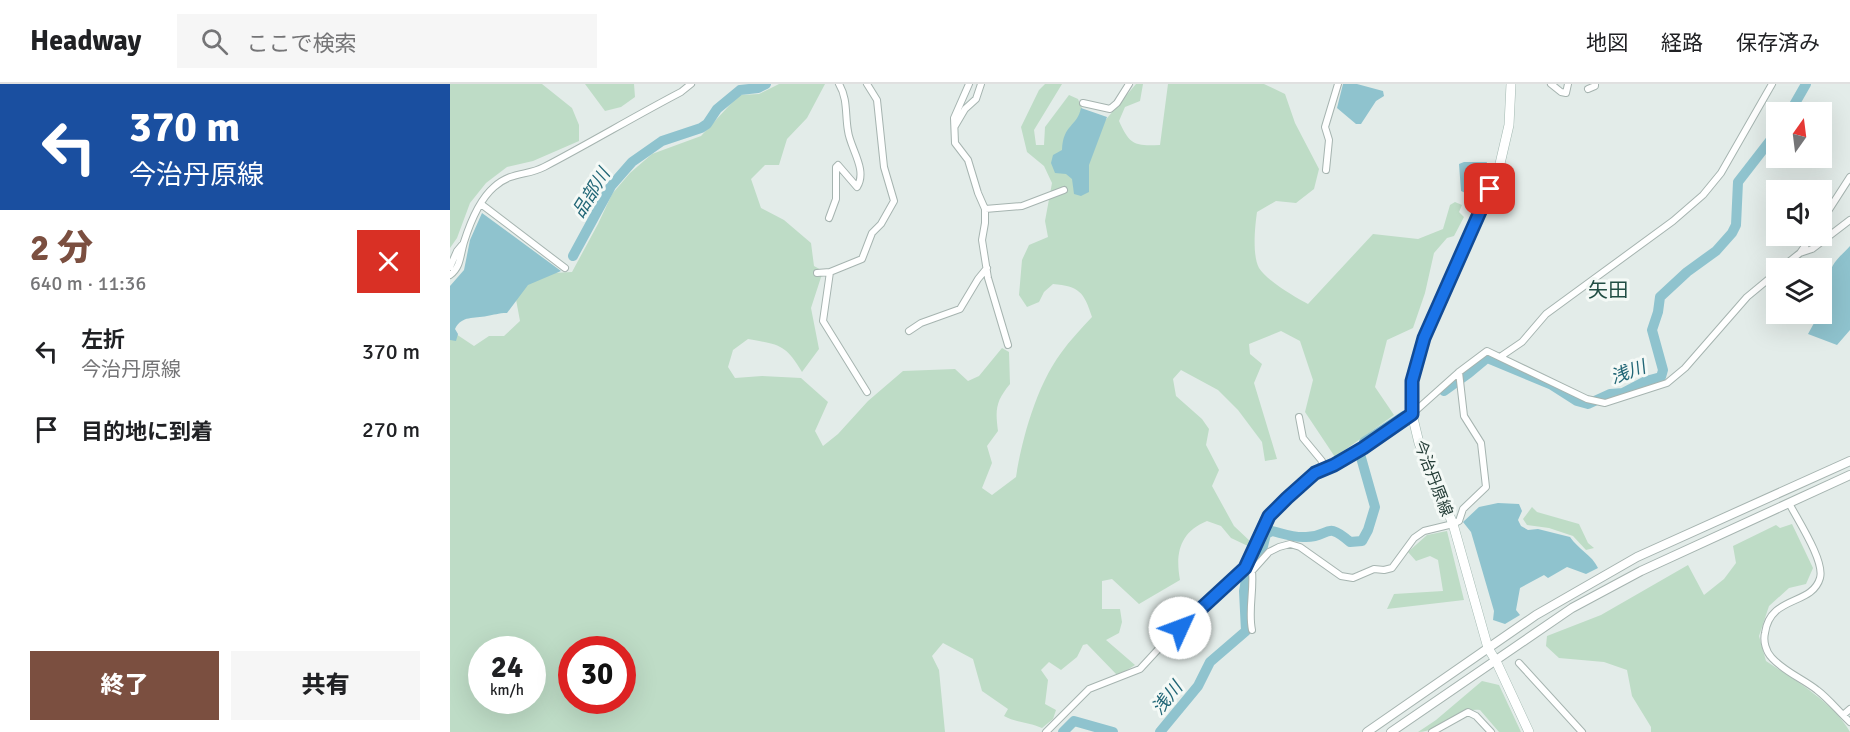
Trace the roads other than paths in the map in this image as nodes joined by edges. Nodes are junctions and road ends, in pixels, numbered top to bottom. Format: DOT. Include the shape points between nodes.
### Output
graph roads {
  1 [pos="691,84"];
  2 [pos="839,84"];
  3 [pos="867,84"];
  4 [pos="969,84"];
  5 [pos="981,84"];
  6 [pos="1129,84"];
  7 [pos="1338,84"];
  8 [pos="1511,84"];
  9 [pos="1563,84"];
  10 [pos="1568,84"];
  11 [pos="1595,84"];
  12 [pos="1772,84"];
  13 [pos="1550,85"];
  14 [pos="1588,89"];
  15 [pos="1562,92"];
  16 [pos="1083,103"];
  17 [pos="953,128"];
  18 [pos="1326,170"];
  19 [pos="1850,177"];
  20 [pos="1064,190"];
  21 [pos="481,204"];
  22 [pos="1832,205"];
  23 [pos="985,209"];
  24 [pos="829,218"];
  25 [pos="1850,220"];
  26 [pos="463,243"];
  27 [pos="1805,246"];
  28 [pos="1800,253"];
  29 [pos="1794,258"];
  30 [pos="450,267"];
  31 [pos="565,268"];
  32 [pos="987,268"];
  33 [pos="830,272"];
  34 [pos="817,273"];
  35 [pos="450,275"];
  36 [pos="1766,281"];
  37 [pos="909,331"];
  38 [pos="1008,345"];
  39 [pos="1500,357"];
  40 [pos="1459,372"];
  41 [pos="867,392"];
  42 [pos="1412,414"];
  43 [pos="1299,417"];
  44 [pos="1850,461"];
  45 [pos="1321,470"];
  46 [pos="1850,475"];
  47 [pos="1789,502"];
  48 [pos="1453,524"];
  49 [pos="1245,568"];
  50 [pos="1252,571"];
  51 [pos="1252,630"];
  52 [pos="1488,648"];
  53 [pos="1496,661"];
  54 [pos="1519,663"];
  55 [pos="1850,709"];
  56 [pos="1843,715"];
  57 [pos="1850,722"];
  58 [pos="1046,732"];
  59 [pos="1367,732"];
  60 [pos="1391,732"];
  61 [pos="1432,732"];
  62 [pos="1491,732"];
  63 [pos="1529,732"];
  64 [pos="1582,732"];
  1 -- 21 [label="street" via="545,167 507,177 494,186"];
  2 -- 24 [label="street" via="845,94 848,134 858,157 860,182 856,187 836,167 836,199"];
  3 -- 33 [label="street" via="877,100 884,168 894,201 881,225 872,232 862,258"];
  4 -- 17 [label="street"];
  5 -- 17 [label="street" via="976,99"];
  6 -- 16 [label="street" via="1110,109"];
  7 -- 18 [label="street" via="1325,128 1329,140"];
  8 -- 42 [label="main road, 今治丹原線" via="1509,125 1499,168 1424,338 1412,381"];
  9 -- 15 [label="street"];
  10 -- 15 [label="street" via="1566,93"];
  11 -- 14 [label="street"];
  12 -- 39 [label="street" via="1721,173 1703,195 1546,314 1522,342"];
  13 -- 15 [label="street"];
  17 -- 23 [label="street"];
  19 -- 22 [label="street"];
  20 -- 23 [label="street" via="1022,206"];
  21 -- 26 [label="street"];
  21 -- 31 [label="street"];
  23 -- 32 [label="street" via="982,240"];
  25 -- 28 [label="street" via="1812,249"];
  26 -- 30 [label="street"];
  26 -- 35 [label="street" via="458,268"];
  27 -- 28 [label="street"];
  28 -- 29 [label="street"];
  32 -- 37 [label="street" via="960,309"];
  32 -- 38 [label="street"];
  33 -- 34 [label="street"];
  33 -- 41 [label="street" via="823,321"];
  36 -- 39 [label="street" via="1747,297 1685,368 1666,383 1622,399 1605,403 1587,399"];
  39 -- 40 [label="street" via="1487,351"];
  40 -- 42 [label="street"];
  40 -- 48 [label="street" via="1464,417 1481,443 1486,487 1463,509 1460,521"];
  42 -- 45 [label="street" via="1363,448"];
  42 -- 48 [label="main road, 今治丹原線" via="1419,443"];
  43 -- 45 [label="street" via="1303,438 1322,461"];
  44 -- 52 [label="street" via="1637,557 1536,615"];
  45 -- 49 [label="street" via="1269,516"];
  46 -- 47 [label="street"];
  47 -- 53 [label="street" via="1572,608"];
  47 -- 56 [label="street" via="1819,561 1821,577 1811,592 1772,614 1766,624 1766,648 1772,658 1818,690"];
  48 -- 50 [label="street" via="1424,531 1414,538 1392,568 1374,569 1353,578 1341,576 1290,544 1269,552"];
  48 -- 52 [label="main road, 今治丹原線"];
  49 -- 50 [label="street"];
  49 -- 58 [label="street" via="1140,669 1089,689"];
  50 -- 51 [label="street"];
  52 -- 53 [label="main road, 今治丹原線"];
  52 -- 59 [label="street"];
  53 -- 60 [label="street"];
  53 -- 63 [label="main road, 今治丹原線"];
  54 -- 64 [label="street"];
  55 -- 56 [label="street"];
  56 -- 57 [label="street"];
  61 -- 62 [label="street" via="1468,712"];
}
